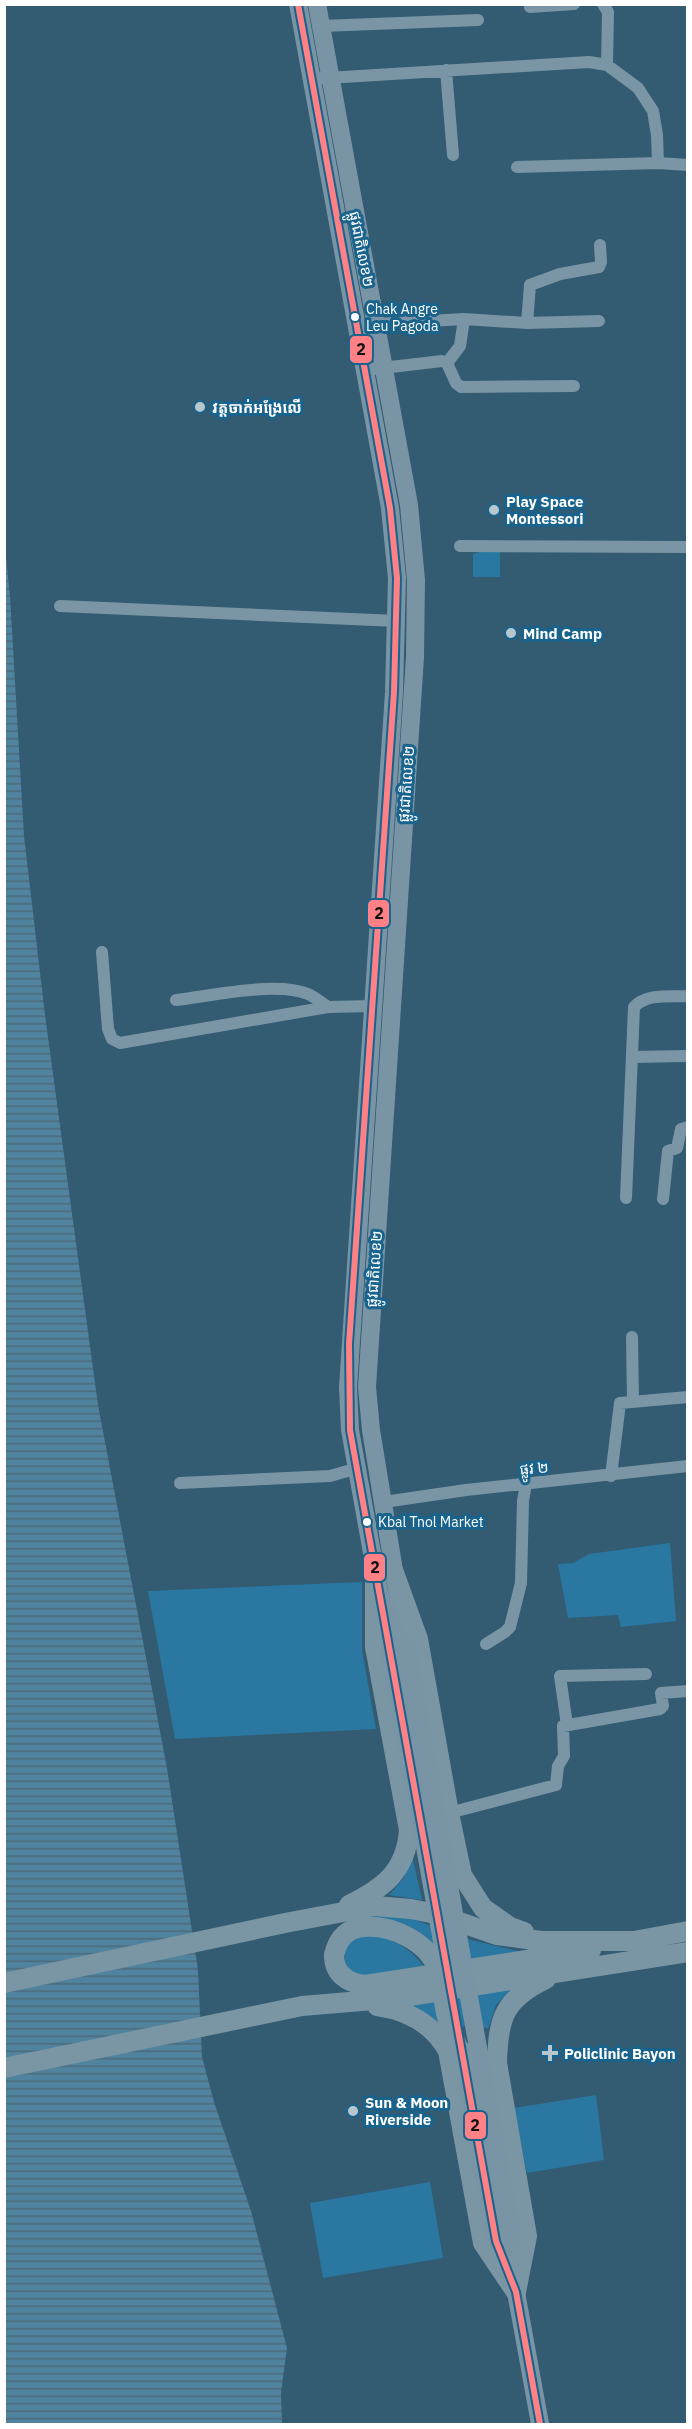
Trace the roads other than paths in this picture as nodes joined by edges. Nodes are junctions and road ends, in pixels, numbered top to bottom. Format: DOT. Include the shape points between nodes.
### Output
graph roads {
  1 [pos="298,4"];
  2 [pos="317,4"];
  3 [pos="574,4"];
  4 [pos="603,4"];
  5 [pos="530,6"];
  6 [pos="478,20"];
  7 [pos="321,26"];
  8 [pos="607,65"];
  9 [pos="446,70"];
  10 [pos="330,77"];
  11 [pos="311,79"];
  12 [pos="453,155"];
  13 [pos="658,163"];
  14 [pos="687,165"];
  15 [pos="517,167"];
  16 [pos="600,245"];
  17 [pos="464,319"];
  18 [pos="599,321"];
  19 [pos="527,323"];
  20 [pos="376,324"];
  21 [pos="447,363"];
  22 [pos="384,367"];
  23 [pos="365,370"];
  24 [pos="574,386"];
  25 [pos="460,546"];
  26 [pos="687,547"];
  27 [pos="60,606"];
  28 [pos="397,621"];
  29 [pos="394,692"];
  30 [pos="412,693"];
  31 [pos="380,899"];
  32 [pos="399,901"];
  33 [pos="102,952"];
  34 [pos="687,996"];
  35 [pos="176,1000"];
  36 [pos="373,1006"];
  37 [pos="328,1007"];
  38 [pos="687,1056"];
  39 [pos="632,1057"];
  40 [pos="687,1127"];
  41 [pos="626,1198"];
  42 [pos="663,1199"];
  43 [pos="632,1336"];
  44 [pos="687,1397"];
  45 [pos="633,1402"];
  46 [pos="687,1466"];
  47 [pos="358,1468"];
  48 [pos="611,1476"];
  49 [pos="180,1483"];
  50 [pos="526,1484"];
  51 [pos="384,1502"];
  52 [pos="384,1571"];
  53 [pos="486,1644"];
  54 [pos="399,1651"];
  55 [pos="646,1674"];
  56 [pos="687,1690"];
  57 [pos="567,1725"];
  58 [pos="449,1813"];
  59 [pos="331,1914"];
  60 [pos="687,1931"];
  61 [pos="687,1940"];
  62 [pos="571,1941"];
  63 [pos="644,1946"];
  64 [pos="687,1952"];
  65 [pos="687,1959"];
  66 [pos="565,1971"];
  67 [pos="4,1983"];
  68 [pos="344,2002"];
  69 [pos="497,2063"];
  70 [pos="458,2066"];
  71 [pos="4,2068"];
  72 [pos="504,2239"];
  73 [pos="516,2292"];
  74 [pos="540,2424"];
  1 -- 11 [label="main road, ផ្លូវជាតិលេខ២"];
  2 -- 7 [label="main road, ផ្លូវជាតិលេខ២"];
  3 -- 5 [label="street"];
  4 -- 8 [label="street" via="608,12"];
  6 -- 7 [label="street"];
  7 -- 10 [label="main road, ផ្លូវជាតិលេខ២"];
  8 -- 9 [label="street" via="589,62"];
  8 -- 13 [label="street" via="638,88 652,111"];
  9 -- 10 [label="street"];
  9 -- 12 [label="street"];
  10 -- 11 [label="street"];
  10 -- 20 [label="main road, ផ្លូវជាតិលេខ២"];
  11 -- 23 [label="main road, ផ្លូវជាតិលេខ២"];
  13 -- 14 [label="street"];
  13 -- 15 [label="street"];
  16 -- 19 [label="street" via="599,267 560,274 530,285"];
  17 -- 19 [label="street"];
  17 -- 20 [label="street"];
  17 -- 21 [label="street" via="460,346"];
  18 -- 19 [label="street"];
  20 -- 22 [label="main road, ផ្លូវជាតិលេខ២"];
  21 -- 22 [label="street"];
  21 -- 24 [label="street" via="461,387"];
  22 -- 23 [label="street"];
  22 -- 30 [label="main road, ផ្លូវជាតិលេខ២" via="413,545 416,620"];
  23 -- 28 [label="main road, ផ្លូវជាតិលេខ២" via="390,507"];
  25 -- 26 [label="street"];
  27 -- 28 [label="street"];
  28 -- 29 [label="main road, ផ្លូវជាតិលេខ២"];
  29 -- 30 [label="main road"];
  29 -- 31 [label="main road, ផ្លូវជាតិលេខ២"];
  30 -- 32 [label="main road, ផ្លូវជាតិលេខ២"];
  31 -- 32 [label="main road"];
  31 -- 36 [label="main road, ផ្លូវជាតិលេខ២"];
  32 -- 51 [label="main road, ផ្លូវជាតិលេខ២" via="368,1387"];
  33 -- 37 [label="street" via="108,1029 112,1039 120,1043"];
  34 -- 39 [label="street" via="639,1001 634,1007"];
  35 -- 37 [label="street" via="257,989 282,990 308,994"];
  36 -- 37 [label="street"];
  36 -- 47 [label="main road, ផ្លូវជាតិលេខ២" via="348,1387 350,1430"];
  38 -- 39 [label="street"];
  39 -- 41 [label="street"];
  40 -- 42 [label="street" via="681,1130 677,1148 668,1151"];
  43 -- 45 [label="street"];
  44 -- 45 [label="street"];
  45 -- 48 [label="street" via="620,1404"];
  46 -- 48 [label="street, ផ្លូវ ២"];
  47 -- 49 [label="street" via="330,1476"];
  47 -- 52 [label="main road, ផ្លូវជាតិលេខ២"];
  48 -- 50 [label="street, ផ្លូវ ២"];
  50 -- 51 [label="street, ផ្លូវ ២"];
  50 -- 53 [label="street" via="521,1583 510,1627"];
  51 -- 52 [label="main road, ផ្លូវជាតិលេខ២"];
  52 -- 54 [label="main road"];
  52 -- 58 [label="highway" via="418,1639"];
  52 -- 59 [label="highway" via="375,1647 409,1830 408,1846 402,1862 378,1890"];
  54 -- 70 [label="main road, bridge"];
  54 -- 72 [label="main road, bridge"];
  55 -- 57 [label="street" via="560,1676"];
  56 -- 57 [label="street" via="661,1693 660,1709"];
  57 -- 58 [label="street" via="562,1726 564,1756 558,1766 556,1785"];
  58 -- 62 [label="highway" via="462,1875 483,1908 510,1927"];
  59 -- 62 [label="highway" via="395,1906 436,1914 497,1935"];
  59 -- 67 [label="highway"];
  60 -- 63 [label="highway"];
  61 -- 63 [label="highway"];
  62 -- 63 [label="highway"];
  63 -- 64 [label="highway"];
  63 -- 65 [label="highway"];
  63 -- 66 [label="highway"];
  63 -- 70 [label="highway, bridge" via="587,1951 365,1985 352,1983 336,1968 334,1955 342,1936 355,1928 392,1930 426,1951 438,1971 447,2016"];
  66 -- 68 [label="highway" via="397,1998"];
  66 -- 69 [label="highway" via="529,1987 505,2011"];
  68 -- 70 [label="highway" via="410,2014 442,2041"];
  68 -- 71 [label="highway" via="279,2010"];
  69 -- 70 [label="highway" via="487,2037 481,2032 467,2031 454,2044"];
  69 -- 73 [label="highway" via="527,2236"];
  70 -- 72 [label="main road, bridge"];
  70 -- 73 [label="highway" via="483,2244"];
  72 -- 73 [label="main road"];
  73 -- 74 [label="main road"];
}
